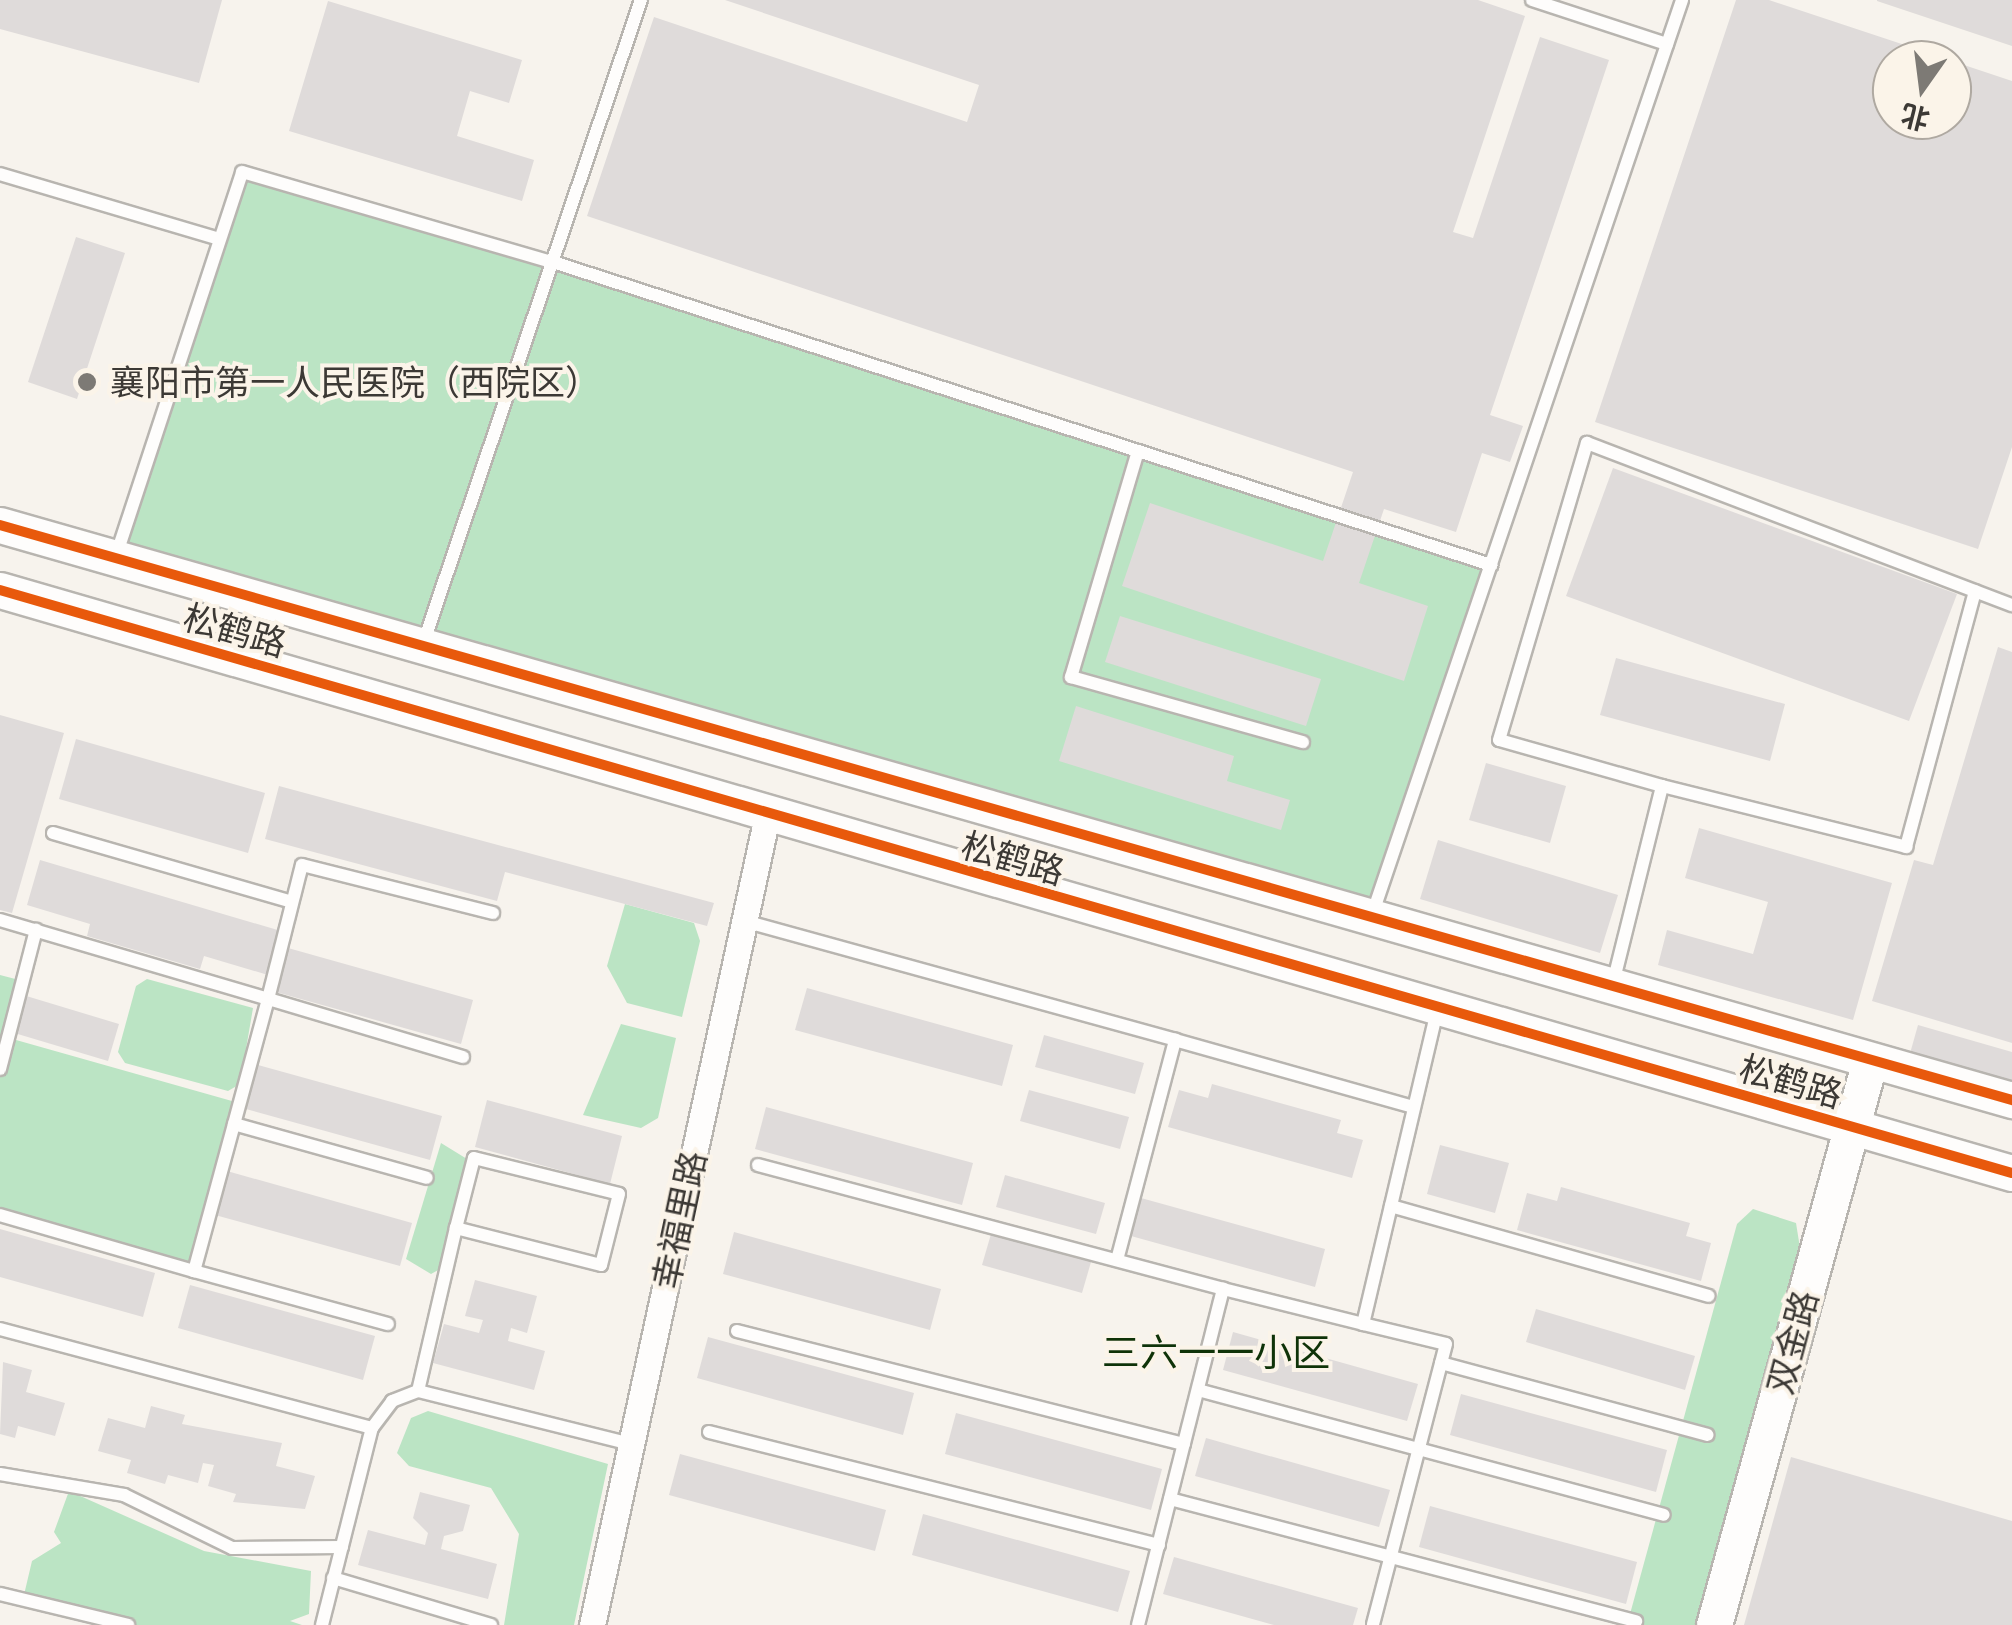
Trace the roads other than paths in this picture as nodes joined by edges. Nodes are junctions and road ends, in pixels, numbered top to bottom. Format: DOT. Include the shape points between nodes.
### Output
graph roads {
  1 [pos="641,0"];
  2 [pos="1532,0"];
  3 [pos="1682,0"];
  4 [pos="1667,44"];
  5 [pos="0,174"];
  6 [pos="220,239"];
  7 [pos="556,263"];
  8 [pos="1138,451"];
  9 [pos="0,525"];
  10 [pos="116,557"];
  11 [pos="1491,565"];
  12 [pos="0,590"];
  13 [pos="1975,591"];
  14 [pos="2012,605"];
  15 [pos="421,648"];
  16 [pos="1303,742"];
  17 [pos="1662,786"];
  18 [pos="767,816"];
  19 [pos="53,833"];
  20 [pos="292,902"];
  21 [pos="493,913"];
  22 [pos="1372,918"];
  23 [pos="0,920"];
  24 [pos="744,921"];
  25 [pos="36,930"];
  26 [pos="1612,986"];
  27 [pos="268,999"];
  28 [pos="1438,1009"];
  29 [pos="1176,1040"];
  30 [pos="462,1057"];
  31 [pos="1870,1060"];
  32 [pos="0,1069"];
  33 [pos="2012,1100"];
  34 [pos="1414,1107"];
  35 [pos="234,1124"];
  36 [pos="1852,1127"];
  37 [pos="758,1165"];
  38 [pos="2012,1172"];
  39 [pos="427,1178"];
  40 [pos="1391,1206"];
  41 [pos="0,1215"];
  42 [pos="456,1228"];
  43 [pos="1116,1260"];
  44 [pos="194,1271"];
  45 [pos="1224,1288"];
  46 [pos="1708,1296"];
  47 [pos="388,1324"];
  48 [pos="1363,1324"];
  49 [pos="0,1329"];
  50 [pos="737,1331"];
  51 [pos="1441,1362"];
  52 [pos="1198,1390"];
  53 [pos="418,1392"];
  54 [pos="372,1428"];
  55 [pos="710,1432"];
  56 [pos="1707,1435"];
  57 [pos="631,1444"];
  58 [pos="1184,1444"];
  59 [pos="1418,1450"];
  60 [pos="0,1474"];
  61 [pos="1170,1499"];
  62 [pos="1664,1515"];
  63 [pos="1159,1545"];
  64 [pos="342,1546"];
  65 [pos="1390,1558"];
  66 [pos="334,1578"];
  67 [pos="0,1594"];
  68 [pos="1636,1621"];
  69 [pos="128,1625"];
  70 [pos="322,1625"];
  71 [pos="491,1625"];
  72 [pos="593,1625"];
  73 [pos="1138,1625"];
  74 [pos="1373,1625"];
  75 [pos="1714,1625"];
  1 -- 7 [label="lane"];
  2 -- 4 [label="lane"];
  3 -- 4 [label="lane"];
  4 -- 11 [label="lane"];
  5 -- 6 [label="lane"];
  6 -- 7 [label="lane" via="242,172"];
  6 -- 10 [label="lane"];
  7 -- 8 [label="lane"];
  7 -- 15 [label="lane"];
  8 -- 11 [label="lane"];
  8 -- 16 [label="lane" via="1071,677"];
  9 -- 10 [label="main road, 松鹤路"];
  10 -- 15 [label="main road, 松鹤路"];
  11 -- 22 [label="lane"];
  12 -- 18 [label="main road, 松鹤路"];
  13 -- 14 [label="lane"];
  13 -- 17 [label="lane" via="1906,847"];
  13 -- 17 [label="lane" via="1587,443 1498,740"];
  15 -- 22 [label="main road, 松鹤路"];
  17 -- 26 [label="lane"];
  18 -- 24 [label="street, 幸福里路"];
  18 -- 28 [label="main road, 松鹤路"];
  19 -- 20 [label="lane"];
  20 -- 21 [label="lane" via="302,865"];
  20 -- 27 [label="lane"];
  22 -- 26 [label="main road, 松鹤路"];
  23 -- 25 [label="lane"];
  24 -- 29 [label="lane"];
  24 -- 57 [label="street, 幸福里路"];
  25 -- 27 [label="lane"];
  25 -- 32 [label="lane"];
  26 -- 31 [label="main road, 松鹤路"];
  27 -- 30 [label="lane"];
  27 -- 35 [label="lane"];
  28 -- 34 [label="lane"];
  28 -- 36 [label="main road, 松鹤路"];
  29 -- 34 [label="lane"];
  29 -- 43 [label="lane"];
  31 -- 33 [label="main road, 松鹤路"];
  31 -- 36 [label="main road, 双金路"];
  34 -- 40 [label="lane"];
  35 -- 39 [label="lane"];
  35 -- 44 [label="lane"];
  36 -- 38 [label="main road, 松鹤路"];
  36 -- 75 [label="main road, 双金路"];
  37 -- 43 [label="lane"];
  40 -- 46 [label="lane"];
  40 -- 48 [label="lane"];
  41 -- 44 [label="lane"];
  42 -- 42 [label="lane" via="474,1158 619,1194 601,1265"];
  42 -- 53 [label="lane"];
  43 -- 45 [label="lane"];
  44 -- 47 [label="lane"];
  45 -- 48 [label="lane"];
  45 -- 52 [label="lane"];
  48 -- 51 [label="lane" via="1446,1344"];
  49 -- 54 [label="lane"];
  50 -- 58 [label="lane"];
  51 -- 56 [label="lane"];
  51 -- 59 [label="lane"];
  52 -- 58 [label="lane"];
  52 -- 59 [label="lane"];
  53 -- 54 [label="lane" via="392,1401"];
  53 -- 57 [label="lane"];
  54 -- 64 [label="lane"];
  55 -- 63 [label="lane"];
  57 -- 72 [label="street, 幸福里路"];
  58 -- 61 [label="lane"];
  59 -- 62 [label="lane"];
  59 -- 65 [label="lane"];
  60 -- 64 [label="lane" via="124,1495 232,1548"];
  61 -- 63 [label="lane"];
  61 -- 65 [label="lane"];
  63 -- 73 [label="lane"];
  64 -- 66 [label="lane"];
  65 -- 68 [label="lane"];
  65 -- 74 [label="lane"];
  66 -- 70 [label="lane"];
  66 -- 71 [label="lane"];
  67 -- 69 [label="lane"];
}
